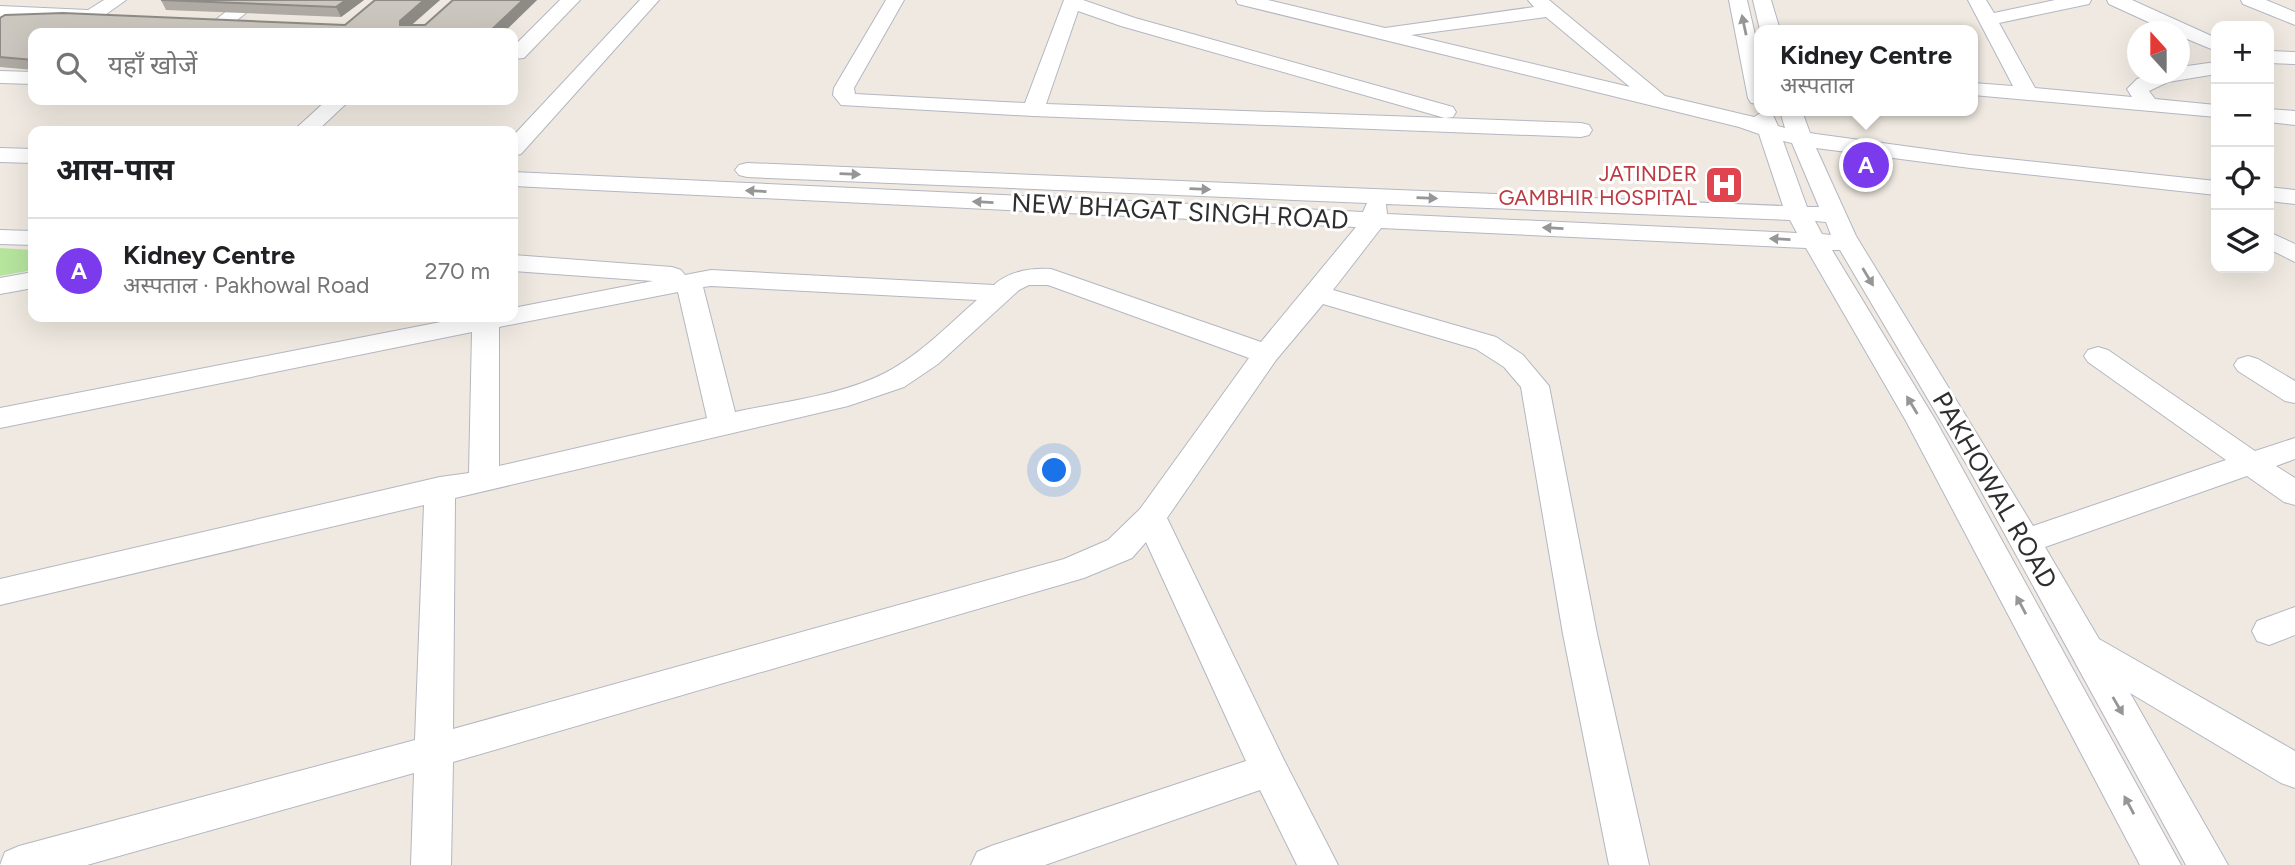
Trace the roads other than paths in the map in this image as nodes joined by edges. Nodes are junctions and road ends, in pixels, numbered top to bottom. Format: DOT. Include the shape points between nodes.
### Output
graph roads {
  1 [pos="117,0"];
  2 [pos="253,0"];
  3 [pos="571,0"];
  4 [pos="650,0"];
  5 [pos="895,0"];
  6 [pos="1245,0"];
  7 [pos="1738,0"];
  8 [pos="1762,0"];
  9 [pos="1977,0"];
  10 [pos="2082,0"];
  11 [pos="2116,0"];
  12 [pos="2250,0"];
  13 [pos="1544,6"];
  14 [pos="1071,8"];
  15 [pos="0,12"];
  16 [pos="2290,14"];
  17 [pos="92,16"];
  18 [pos="131,17"];
  19 [pos="1988,20"];
  20 [pos="251,22"];
  21 [pos="1769,25"];
  22 [pos="1375,33"];
  23 [pos="2211,43"];
  24 [pos="518,53"];
  25 [pos="1754,53"];
  26 [pos="2274,57"];
  27 [pos="2295,58"];
  28 [pos="2211,69"];
  29 [pos="0,77"];
  30 [pos="28,78"];
  31 [pos="1978,89"];
  32 [pos="2028,94"];
  33 [pos="1663,104"];
  34 [pos="334,105"];
  35 [pos="2148,105"];
  36 [pos="1033,110"];
  37 [pos="2211,111"];
  38 [pos="2274,116"];
  39 [pos="2295,118"];
  40 [pos="1774,120"];
  41 [pos="1488,124"];
  42 [pos="310,126"];
  43 [pos="1581,130"];
  44 [pos="0,138"];
  45 [pos="28,139"];
  46 [pos="518,144"];
  47 [pos="0,155"];
  48 [pos="28,156"];
  49 [pos="518,160"];
  50 [pos="2141,167"];
  51 [pos="2211,174"];
  52 [pos="518,179"];
  53 [pos="2274,181"];
  54 [pos="2169,183"];
  55 [pos="2295,183"];
  56 [pos="2211,187"];
  57 [pos="2274,195"];
  58 [pos="2295,197"];
  59 [pos="2211,207"];
  60 [pos="1376,208"];
  61 [pos="1805,227"];
  62 [pos="1841,229"];
  63 [pos="0,237"];
  64 [pos="28,238"];
  65 [pos="2274,242"];
  66 [pos="2295,254"];
  67 [pos="518,263"];
  68 [pos="700,280"];
  69 [pos="28,281"];
  70 [pos="0,286"];
  71 [pos="1000,293"];
  72 [pos="1317,294"];
  73 [pos="518,315"];
  74 [pos="482,322"];
  75 [pos="502,322"];
  76 [pos="1266,354"];
  77 [pos="2098,356"];
  78 [pos="2248,365"];
  79 [pos="2295,394"];
  80 [pos="0,418"];
  81 [pos="723,423"];
  82 [pos="2295,447"];
  83 [pos="2252,463"];
  84 [pos="484,478"];
  85 [pos="440,488"];
  86 [pos="2295,494"];
  87 [pos="1151,517"];
  88 [pos="2025,541"];
  89 [pos="0,592"];
  90 [pos="2086,649"];
  91 [pos="434,751"];
  92 [pos="1269,770"];
  93 [pos="2295,771"];
  94 [pos="19,865"];
  95 [pos="431,865"];
  96 [pos="991,865"];
  97 [pos="1318,865"];
  98 [pos="1629,865"];
  99 [pos="2161,865"];
  100 [pos="2208,865"];
  1 -- 17 [label="street"];
  2 -- 20 [label="street" via="217,21"];
  3 -- 24 [label="street"];
  4 -- 46 [label="street"];
  5 -- 36 [label="street" via="844,88 849,100"];
  6 -- 22 [label="street"];
  25 -- 7 [label="street, PAKHOWAL ROAD, one-way"];
  8 -- 21 [label="street"];
  9 -- 19 [label="street"];
  10 -- 19 [label="street"];
  11 -- 23 [label="street"];
  12 -- 16 [label="street"];
  13 -- 22 [label="street"];
  13 -- 33 [label="street"];
  14 -- 36 [label="street"];
  14 -- 41 [label="street"];
  15 -- 17 [label="street"];
  17 -- 18 [label="street"];
  19 -- 32 [label="street"];
  22 -- 33 [label="street"];
  26 -- 27 [label="street"];
  28 -- 35 [label="street" via="2143,85 2137,89"];
  29 -- 30 [label="street"];
  31 -- 32 [label="street"];
  32 -- 35 [label="street"];
  33 -- 40 [label="street"];
  34 -- 42 [label="street"];
  35 -- 37 [label="street"];
  36 -- 41 [label="street"];
  38 -- 39 [label="street"];
  40 -- 50 [label="street"];
  40 -- 54 [label="street" via="1931,157"];
  40 -- 61 [label="street, PAKHOWAL ROAD"];
  40 -- 62 [label="street, PAKHOWAL ROAD"];
  41 -- 43 [label="street"];
  44 -- 45 [label="street"];
  47 -- 48 [label="street"];
  49 -- 60 [label="street, NEW BHAGAT SINGH ROAD, one-way"];
  50 -- 51 [label="street"];
  50 -- 54 [label="street"];
  60 -- 52 [label="street, NEW BHAGAT SINGH ROAD, one-way"];
  53 -- 55 [label="street"];
  54 -- 56 [label="street"];
  54 -- 59 [label="street"];
  57 -- 58 [label="street"];
  60 -- 61 [label="street, NEW BHAGAT SINGH ROAD"];
  60 -- 72 [label="street"];
  61 -- 62 [label="street, NEW BHAGAT SINGH ROAD"];
  99 -- 61 [label="street, PAKHOWAL ROAD, one-way" via="1922,421"];
  62 -- 88 [label="street, PAKHOWAL ROAD, one-way"];
  63 -- 64 [label="street"];
  65 -- 66 [label="street"];
  67 -- 68 [label="street"];
  68 -- 71 [label="street"];
  68 -- 73 [label="street"];
  68 -- 81 [label="street"];
  69 -- 70 [label="street"];
  71 -- 76 [label="street" via="1021,278 1051,277"];
  71 -- 81 [label="street" via="928,358 894,380 848,396"];
  72 -- 76 [label="street"];
  72 -- 98 [label="street" via="1486,343 1507,354 1535,386 1580,634"];
  74 -- 80 [label="street"];
  75 -- 84 [label="street"];
  76 -- 87 [label="street"];
  77 -- 83 [label="street"];
  78 -- 79 [label="street"];
  81 -- 84 [label="street"];
  82 -- 83 [label="street"];
  83 -- 86 [label="street"];
  83 -- 88 [label="street"];
  84 -- 85 [label="street"];
  85 -- 89 [label="street"];
  85 -- 91 [label="street"];
  87 -- 91 [label="street" via="1120,549 1072,569"];
  87 -- 92 [label="street"];
  88 -- 90 [label="street, PAKHOWAL ROAD"];
  90 -- 93 [label="street"];
  90 -- 100 [label="street, PAKHOWAL ROAD, one-way"];
  91 -- 94 [label="street"];
  91 -- 95 [label="street"];
  92 -- 96 [label="street"];
  92 -- 97 [label="street"];
}
